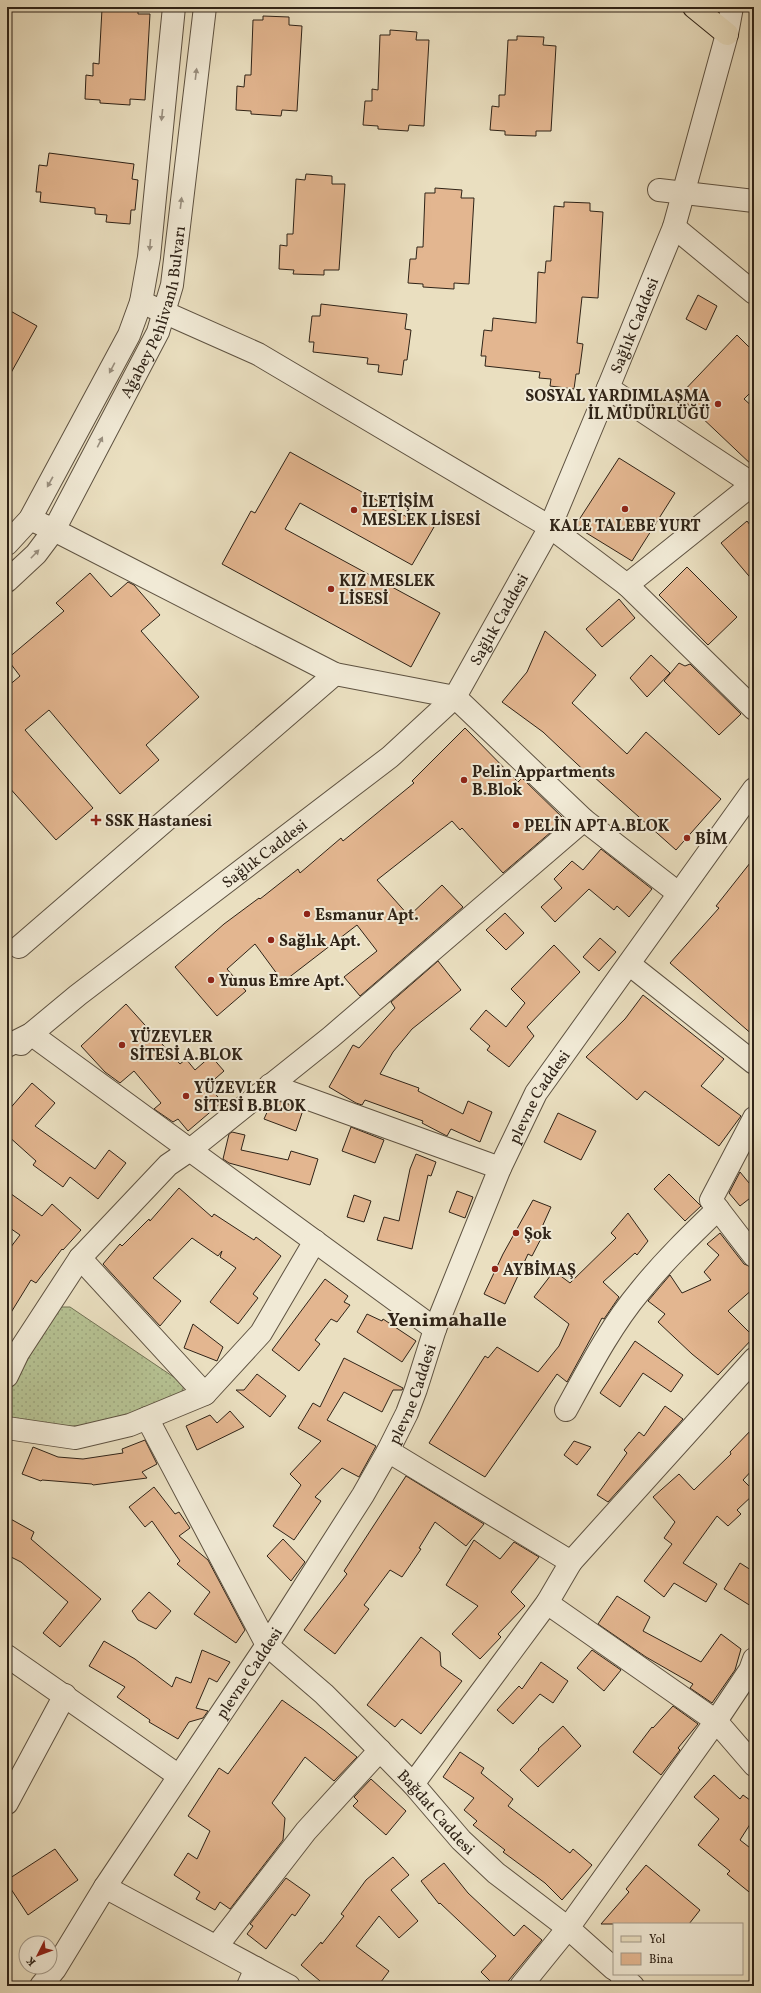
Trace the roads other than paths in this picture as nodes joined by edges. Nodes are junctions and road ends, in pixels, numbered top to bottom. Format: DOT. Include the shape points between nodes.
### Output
graph roads {
  1 [pos="174,7"];
  2 [pos="205,7"];
  3 [pos="694,7"];
  4 [pos="732,7"];
  5 [pos="727,34"];
  6 [pos="659,190"];
  7 [pos="684,193"];
  8 [pos="754,201"];
  9 [pos="674,227"];
  10 [pos="754,292"];
  11 [pos="140,302"];
  12 [pos="165,313"];
  13 [pos="608,388"];
  14 [pos="753,484"];
  15 [pos="30,519"];
  16 [pos="550,527"];
  17 [pos="54,530"];
  18 [pos="7,544"];
  19 [pos="7,581"];
  20 [pos="627,585"];
  21 [pos="335,674"];
  22 [pos="455,697"];
  23 [pos="754,709"];
  24 [pos="754,789"];
  25 [pos="747,816"];
  26 [pos="584,820"];
  27 [pos="678,893"];
  28 [pos="19,947"];
  29 [pos="629,964"];
  30 [pos="31,1034"];
  31 [pos="7,1046"];
  32 [pos="7,1060"];
  33 [pos="754,1063"];
  34 [pos="270,1085"];
  35 [pos="754,1118"];
  36 [pos="190,1150"];
  37 [pos="500,1168"];
  38 [pos="718,1209"];
  39 [pos="315,1241"];
  40 [pos="754,1256"];
  41 [pos="80,1258"];
  42 [pos="435,1329"];
  43 [pos="754,1359"];
  44 [pos="7,1376"];
  45 [pos="205,1394"];
  46 [pos="566,1410"];
  47 [pos="147,1418"];
  48 [pos="7,1428"];
  49 [pos="388,1451"];
  50 [pos="571,1562"];
  51 [pos="547,1603"];
  52 [pos="267,1645"];
  53 [pos="7,1656"];
  54 [pos="754,1659"];
  55 [pos="65,1695"];
  56 [pos="716,1721"];
  57 [pos="380,1750"];
  58 [pos="754,1765"];
  59 [pos="179,1776"];
  60 [pos="413,1784"];
  61 [pos="7,1803"];
  62 [pos="105,1887"];
  63 [pos="568,1928"];
  64 [pos="216,1946"];
  65 [pos="613,1968"];
  66 [pos="621,1975"];
  67 [pos="252,1977"];
  68 [pos="41,1986"];
  69 [pos="289,1986"];
  70 [pos="521,1986"];
  71 [pos="633,1986"];
  1 -- 11 [label="street, Ağabey Pehlivanlı Bulvarı, one-way" via="149,257"];
  12 -- 2 [label="street, Ağabey Pehlivanlı Bulvarı, one-way" via="172,285"];
  3 -- 5 [label="main road"];
  4 -- 5 [label="street, Sağlık Caddesi"];
  5 -- 7 [label="street, Sağlık Caddesi"];
  6 -- 7 [label="street"];
  7 -- 8 [label="street"];
  7 -- 9 [label="street, Sağlık Caddesi"];
  9 -- 10 [label="street"];
  9 -- 13 [label="street, Sağlık Caddesi"];
  11 -- 12 [label="street"];
  11 -- 15 [label="street, Ağabey Pehlivanlı Bulvarı, one-way" via="129,335"];
  12 -- 16 [label="street" via="258,354"];
  17 -- 12 [label="street, Ağabey Pehlivanlı Bulvarı, one-way" via="158,332"];
  13 -- 14 [label="street"];
  13 -- 16 [label="street, Sağlık Caddesi"];
  14 -- 20 [label="street"];
  15 -- 17 [label="street"];
  15 -- 18 [label="street, Ağabey Pehlivanlı Bulvarı"];
  16 -- 20 [label="street"];
  16 -- 22 [label="street, Sağlık Caddesi"];
  19 -- 17 [label="street, Ağabey Pehlivanlı Bulvarı, one-way" via="36,554"];
  17 -- 21 [label="street"];
  20 -- 23 [label="street"];
  21 -- 22 [label="street"];
  21 -- 28 [label="street"];
  22 -- 26 [label="street"];
  22 -- 30 [label="street, Sağlık Caddesi" via="390,756 84,990"];
  24 -- 25 [label="street, plevne Caddesi"];
  25 -- 27 [label="street, plevne Caddesi"];
  26 -- 27 [label="street"];
  26 -- 34 [label="street" via="331,1037"];
  27 -- 29 [label="street, plevne Caddesi"];
  29 -- 33 [label="street"];
  29 -- 37 [label="street, plevne Caddesi" via="536,1093"];
  30 -- 31 [label="street, Sağlık Caddesi"];
  30 -- 32 [label="street"];
  30 -- 36 [label="street"];
  34 -- 36 [label="street"];
  34 -- 37 [label="street"];
  35 -- 38 [label="street" via="711,1200"];
  36 -- 39 [label="street"];
  36 -- 41 [label="street" via="168,1165"];
  37 -- 42 [label="street, plevne Caddesi"];
  38 -- 40 [label="street"];
  38 -- 46 [label="street" via="677,1248 639,1292 597,1353"];
  39 -- 42 [label="street"];
  39 -- 45 [label="street" via="261,1333"];
  41 -- 44 [label="street" via="18,1353"];
  41 -- 45 [label="street"];
  42 -- 49 [label="street, plevne Caddesi" via="407,1414"];
  43 -- 50 [label="street"];
  45 -- 47 [label="street"];
  47 -- 48 [label="street" via="130,1425 75,1438"];
  47 -- 52 [label="street"];
  49 -- 50 [label="street"];
  49 -- 52 [label="street, plevne Caddesi" via="363,1495"];
  50 -- 51 [label="street"];
  51 -- 56 [label="street"];
  51 -- 60 [label="street"];
  52 -- 57 [label="street, Bağdat Caddesi" via="324,1694"];
  52 -- 59 [label="street, plevne Caddesi"];
  53 -- 55 [label="street"];
  54 -- 56 [label="street" via="750,1670"];
  55 -- 59 [label="street"];
  55 -- 61 [label="street"];
  56 -- 58 [label="street"];
  56 -- 63 [label="street"];
  57 -- 60 [label="street, Bağdat Caddesi"];
  57 -- 64 [label="street" via="306,1831"];
  59 -- 62 [label="street, plevne Caddesi"];
  60 -- 63 [label="street, Bağdat Caddesi" via="461,1840 496,1872"];
  62 -- 64 [label="street"];
  62 -- 68 [label="street, plevne Caddesi"];
  63 -- 65 [label="street, Bağdat Caddesi"];
  63 -- 70 [label="street"];
  64 -- 67 [label="street"];
  66 -- 71 [label="street"];
  67 -- 69 [label="street"];
}
